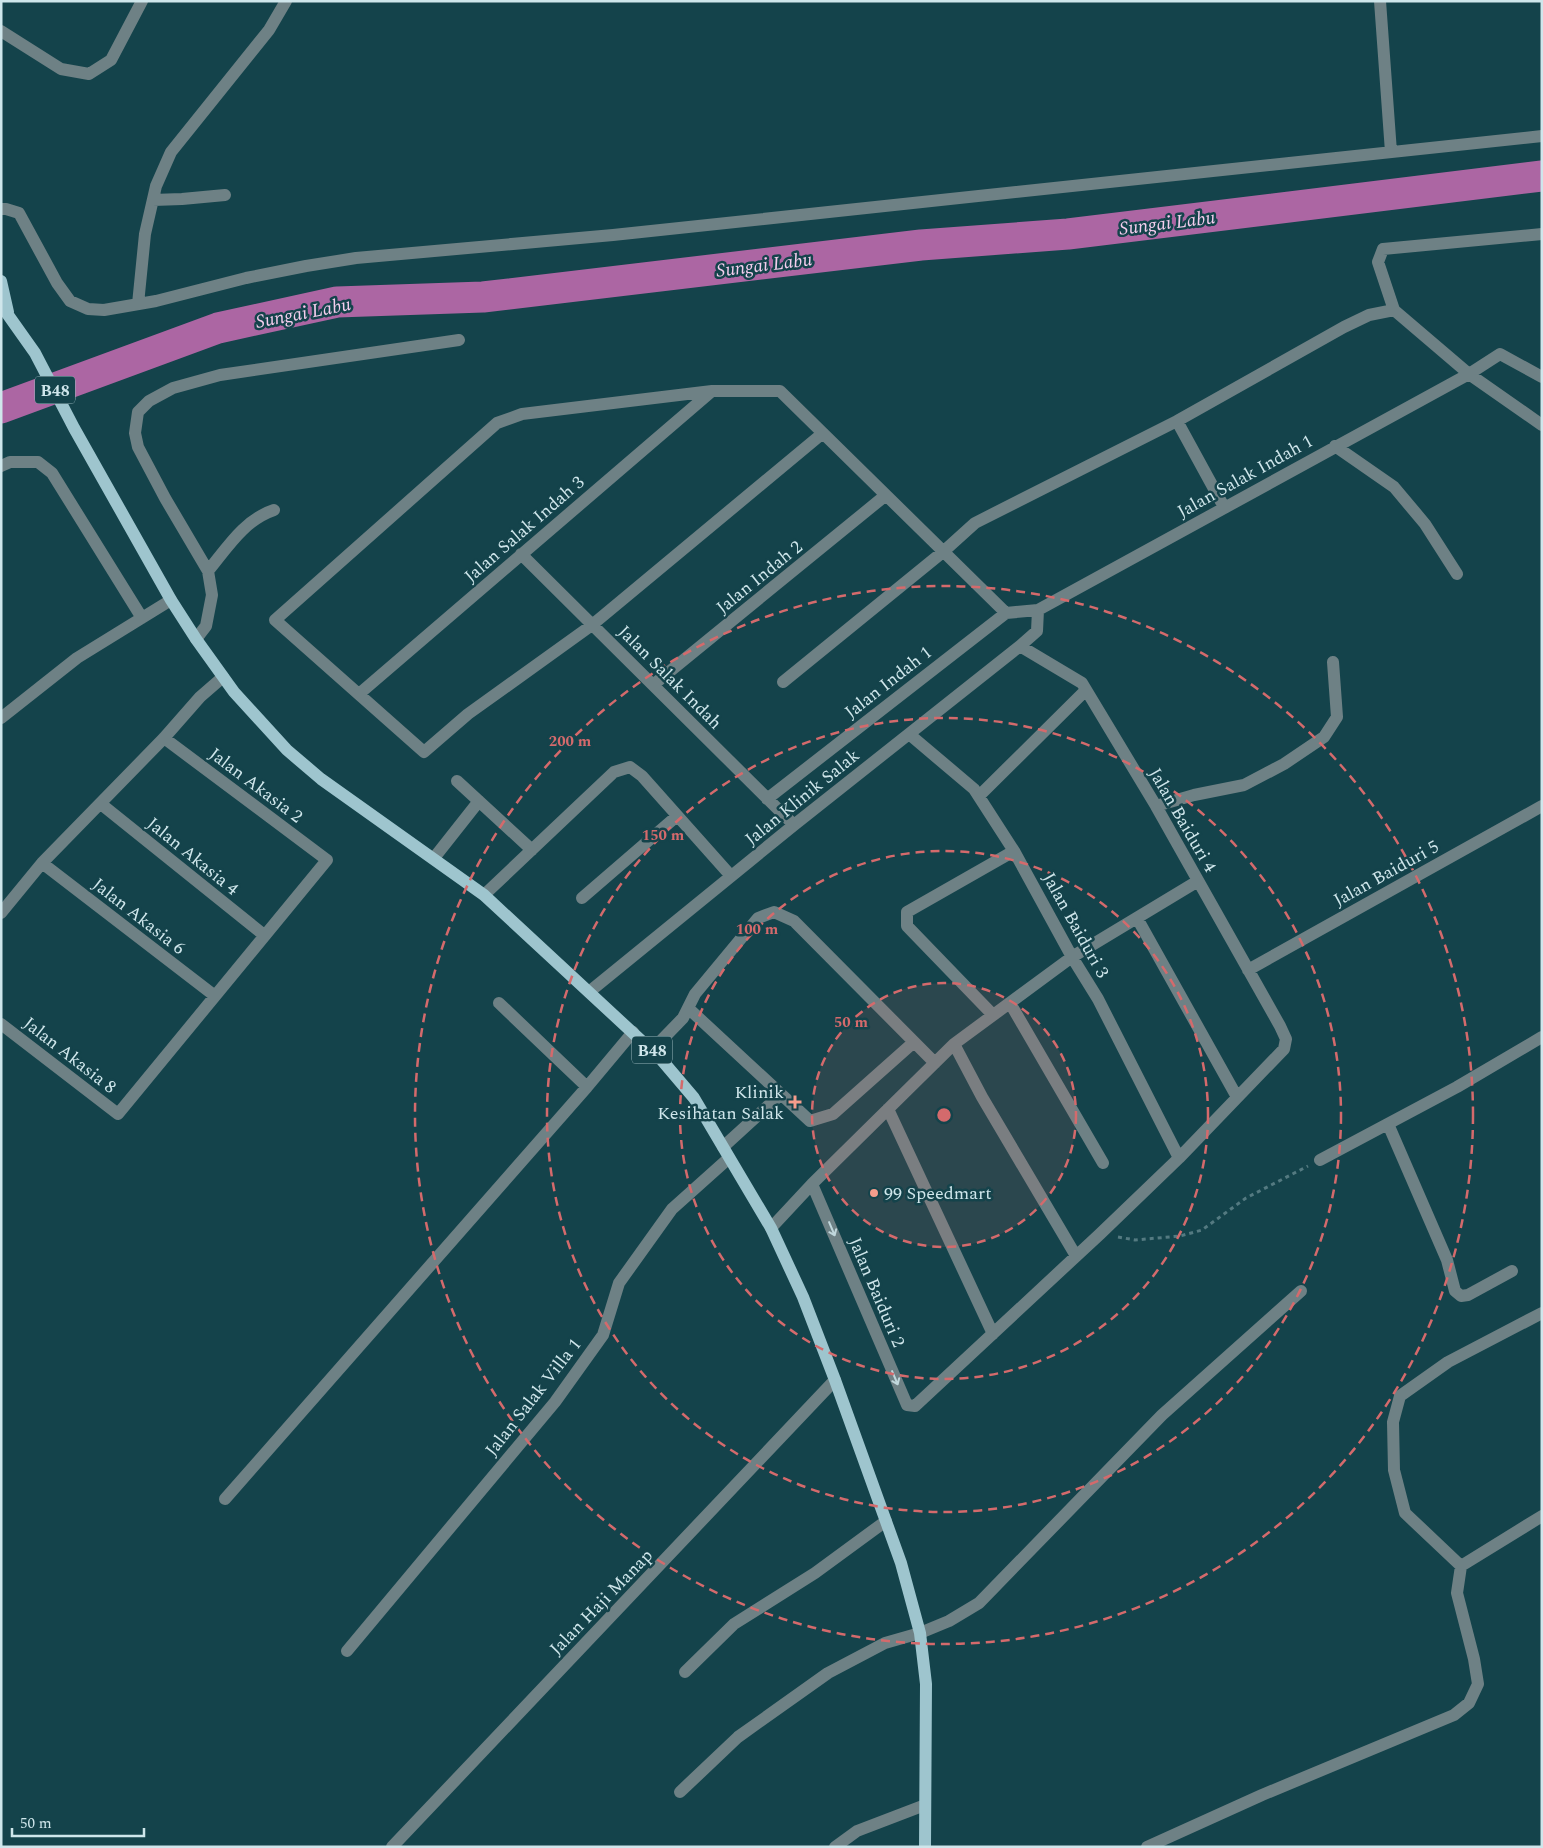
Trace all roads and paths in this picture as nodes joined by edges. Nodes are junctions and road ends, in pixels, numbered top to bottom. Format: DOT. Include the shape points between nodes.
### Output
graph roads {
  1 [pos="286,1"];
  2 [pos="1380,1"];
  3 [pos="141,2"];
  4 [pos="1,31"];
  5 [pos="1542,136"];
  6 [pos="1391,152"];
  7 [pos="226,195"];
  8 [pos="153,200"];
  9 [pos="1,209"];
  10 [pos="1542,234"];
  11 [pos="1,281"];
  12 [pos="1,304"];
  13 [pos="138,304"];
  14 [pos="1394,310"];
  15 [pos="9,316"];
  16 [pos="459,340"];
  17 [pos="1469,374"];
  18 [pos="1542,377"];
  19 [pos="712,391"];
  20 [pos="1177,421"];
  21 [pos="1542,425"];
  22 [pos="823,433"];
  23 [pos="1335,446"];
  24 [pos="1,466"];
  25 [pos="886,495"];
  26 [pos="1224,507"];
  27 [pos="274,510"];
  28 [pos="944,551"];
  29 [pos="521,554"];
  30 [pos="208,571"];
  31 [pos="1457,574"];
  32 [pos="171,600"];
  33 [pos="1038,610"];
  34 [pos="1006,612"];
  35 [pos="142,618"];
  36 [pos="592,625"];
  37 [pos="196,639"];
  38 [pos="1020,646"];
  39 [pos="1333,662"];
  40 [pos="223,677"];
  41 [pos="783,682"];
  42 [pos="653,685"];
  43 [pos="1086,690"];
  44 [pos="359,694"];
  45 [pos="1,718"];
  46 [pos="909,734"];
  47 [pos="164,738"];
  48 [pos="457,781"];
  49 [pos="979,796"];
  50 [pos="767,799"];
  51 [pos="479,802"];
  52 [pos="101,804"];
  53 [pos="1156,806"];
  54 [pos="1542,806"];
  55 [pos="677,816"];
  56 [pos="794,825"];
  57 [pos="532,850"];
  58 [pos="1014,851"];
  59 [pos="434,858"];
  60 [pos="42,863"];
  61 [pos="731,876"];
  62 [pos="1198,881"];
  63 [pos="484,895"];
  64 [pos="582,898"];
  65 [pos="1,913"];
  66 [pos="1137,918"];
  67 [pos="264,935"];
  68 [pos="1072,957"];
  69 [pos="1248,970"];
  70 [pos="589,992"];
  71 [pos="215,996"];
  72 [pos="498,1003"];
  73 [pos="1010,1003"];
  74 [pos="688,1008"];
  75 [pos="993,1016"];
  76 [pos="1,1024"];
  77 [pos="633,1032"];
  78 [pos="1542,1037"];
  79 [pos="914,1042"];
  80 [pos="954,1044"];
  81 [pos="652,1050"];
  82 [pos="935,1063"];
  83 [pos="588,1087"];
  84 [pos="781,1094"];
  85 [pos="1237,1097"];
  86 [pos="888,1109"];
  87 [pos="1388,1124"];
  88 [pos="726,1152"];
  89 [pos="1178,1158"];
  90 [pos="1320,1160"];
  91 [pos="1103,1163"];
  92 [pos="812,1184"];
  93 [pos="771,1228"];
  94 [pos="1100,1234"];
  95 [pos="1076,1256"];
  96 [pos="1512,1271"];
  97 [pos="1301,1291"];
  98 [pos="1542,1313"];
  99 [pos="992,1334"];
  100 [pos="836,1380"];
  101 [pos="225,1499"];
  102 [pos="1542,1516"];
  103 [pos="886,1521"];
  104 [pos="1461,1566"];
  105 [pos="920,1633"];
  106 [pos="347,1650"];
  107 [pos="685,1672"];
  108 [pos="680,1792"];
  109 [pos="925,1805"];
  110 [pos="392,1847"];
  111 [pos="835,1847"];
  112 [pos="925,1847"];
  113 [pos="1147,1847"];
  1 -- 8 [label="street" via="269,30 171,152"];
  2 -- 6 [label="street"];
  3 -- 4 [label="street" via="111,60 89,74 61,69"];
  5 -- 6 [label="street"];
  6 -- 13 [label="street" via="623,234 356,258 246,278"];
  7 -- 8 [label="street"];
  8 -- 13 [label="street" via="144,234"];
  9 -- 13 [label="street" via="19,213 57,283 70,300 88,309 104,310"];
  10 -- 14 [label="street" via="1383,249 1378,262"];
  11 -- 15 [label="main road, B48"];
  12 -- 15 [label="main road, B48"];
  14 -- 17 [label="street"];
  14 -- 20 [label="street" via="1369,315 1344,327"];
  15 -- 32 [label="main road, B48" via="35,352"];
  16 -- 30 [label="street" via="220,375 173,388 149,401 138,412 138,447"];
  17 -- 18 [label="street, Jalan Salak Indah 1" via="1500,354"];
  17 -- 21 [label="street"];
  17 -- 23 [label="street, Jalan Salak Indah 1"];
  19 -- 22 [label="street" via="780,391"];
  19 -- 29 [label="street, Jalan Salak Indah 3"];
  19 -- 44 [label="street" via="522,414 498,423 275,620"];
  20 -- 26 [label="street"];
  20 -- 28 [label="street" via="975,523"];
  22 -- 25 [label="street"];
  22 -- 36 [label="street"];
  23 -- 26 [label="street, Jalan Salak Indah 1"];
  23 -- 31 [label="street" via="1394,487 1425,524"];
  24 -- 35 [label="street" via="10,462 38,462 52,473"];
  25 -- 28 [label="street"];
  25 -- 42 [label="street, Jalan Indah 2"];
  26 -- 33 [label="street, Jalan Salak Indah 1"];
  27 -- 30 [label="street" via="247,525"];
  28 -- 34 [label="street"];
  28 -- 41 [label="street"];
  29 -- 36 [label="street, Jalan Salak Indah"];
  29 -- 44 [label="street, Jalan Salak Indah 3"];
  30 -- 37 [label="street" via="212,595 206,626"];
  32 -- 35 [label="street"];
  32 -- 37 [label="main road, B48"];
  33 -- 34 [label="street"];
  33 -- 38 [label="street, Jalan Klinik Salak" via="1036,631"];
  34 -- 50 [label="street, Jalan Indah 1"];
  35 -- 45 [label="street" via="77,658"];
  36 -- 42 [label="street, Jalan Salak Indah"];
  36 -- 44 [label="street" via="468,714 424,752"];
  37 -- 40 [label="main road, B48"];
  38 -- 43 [label="street, Jalan Baiduri 4" via="1082,683"];
  38 -- 46 [label="street, Jalan Klinik Salak"];
  39 -- 53 [label="street" via="1337,717 1324,737 1284,764 1244,785"];
  40 -- 47 [label="street" via="200,697"];
  40 -- 59 [label="main road, B48" via="287,750 320,779"];
  42 -- 50 [label="street, Jalan Salak Indah"];
  43 -- 49 [label="street"];
  43 -- 53 [label="street, Jalan Baiduri 4"];
  46 -- 49 [label="street, Jalan Baiduri 3"];
  46 -- 56 [label="street, Jalan Klinik Salak"];
  47 -- 52 [label="street"];
  47 -- 67 [label="street, Jalan Akasia 2" via="327,860"];
  48 -- 51 [label="street"];
  49 -- 58 [label="street, Jalan Baiduri 3"];
  50 -- 56 [label="street, Jalan Salak Indah"];
  51 -- 57 [label="street"];
  51 -- 59 [label="street"];
  52 -- 60 [label="street"];
  52 -- 67 [label="street, Jalan Akasia 4"];
  53 -- 62 [label="street, Jalan Baiduri 4"];
  54 -- 69 [label="street, Jalan Baiduri 5"];
  55 -- 57 [label="street" via="630,767 614,772"];
  55 -- 61 [label="street"];
  55 -- 64 [label="street"];
  56 -- 61 [label="street, Jalan Klinik Salak"];
  57 -- 63 [label="street"];
  58 -- 68 [label="street, Jalan Baiduri 3"];
  58 -- 75 [label="street" via="907,912 906,926"];
  59 -- 63 [label="main road, B48"];
  60 -- 65 [label="street"];
  60 -- 71 [label="street, Jalan Akasia 6"];
  61 -- 70 [label="street, Jalan Klinik Salak"];
  62 -- 66 [label="street"];
  62 -- 69 [label="street, Jalan Baiduri 4"];
  63 -- 70 [label="main road, B48"];
  66 -- 68 [label="street"];
  66 -- 85 [label="street"];
  67 -- 71 [label="street"];
  68 -- 73 [label="street"];
  68 -- 89 [label="street, Jalan Baiduri 3" via="1098,999"];
  69 -- 85 [label="street, Jalan Baiduri 4" via="1286,1039 1284,1049"];
  70 -- 77 [label="main road, B48"];
  71 -- 76 [label="street, Jalan Akasia 8" via="118,1114"];
  72 -- 83 [label="street"];
  73 -- 75 [label="street"];
  73 -- 91 [label="street"];
  74 -- 79 [label="street" via="695,994 758,918 774,912 794,921"];
  74 -- 81 [label="street" via="683,1018"];
  74 -- 84 [label="street"];
  75 -- 80 [label="street"];
  77 -- 81 [label="main road, B48"];
  77 -- 83 [label="street"];
  78 -- 87 [label="street"];
  79 -- 82 [label="street"];
  79 -- 84 [label="street" via="833,1114 810,1120"];
  80 -- 82 [label="street"];
  80 -- 95 [label="street"];
  81 -- 88 [label="main road, B48" via="694,1098"];
  82 -- 86 [label="street"];
  83 -- 101 [label="street"];
  84 -- 88 [label="street, Jalan Salak Villa 1"];
  85 -- 89 [label="street"];
  86 -- 92 [label="street"];
  86 -- 99 [label="street"];
  87 -- 90 [label="street"];
  87 -- 96 [label="street" via="1447,1260 1455,1292 1461,1296 1468,1295"];
  88 -- 93 [label="main road, B48"];
  88 -- 106 [label="street, Jalan Salak Villa 1" via="672,1209 619,1283 603,1335 555,1402"];
  89 -- 94 [label="street"];
  90 -- 94 [label="path" via="1246,1198 1202,1230 1180,1236 1135,1240"];
  92 -- 93 [label="street"];
  92 -- 99 [label="street, Jalan Baiduri 2, one-way" via="907,1405 915,1406"];
  93 -- 100 [label="main road, B48"];
  94 -- 95 [label="street"];
  95 -- 99 [label="street"];
  97 -- 105 [label="street" via="1162,1414 979,1602 949,1621"];
  98 -- 104 [label="street" via="1448,1362 1400,1396 1393,1422 1394,1470 1405,1513"];
  100 -- 103 [label="main road, B48"];
  100 -- 110 [label="street, Jalan Haji Manap"];
  102 -- 104 [label="street"];
  103 -- 105 [label="main road, B48"];
  103 -- 107 [label="street" via="814,1573 734,1624"];
  104 -- 113 [label="street" via="1457,1593 1478,1684 1469,1703 1454,1715"];
  105 -- 108 [label="street" via="885,1643 828,1673 738,1738"];
  105 -- 109 [label="main road, B48" via="926,1684"];
  109 -- 111 [label="street" via="857,1830"];
  109 -- 112 [label="main road, B48"];
}
